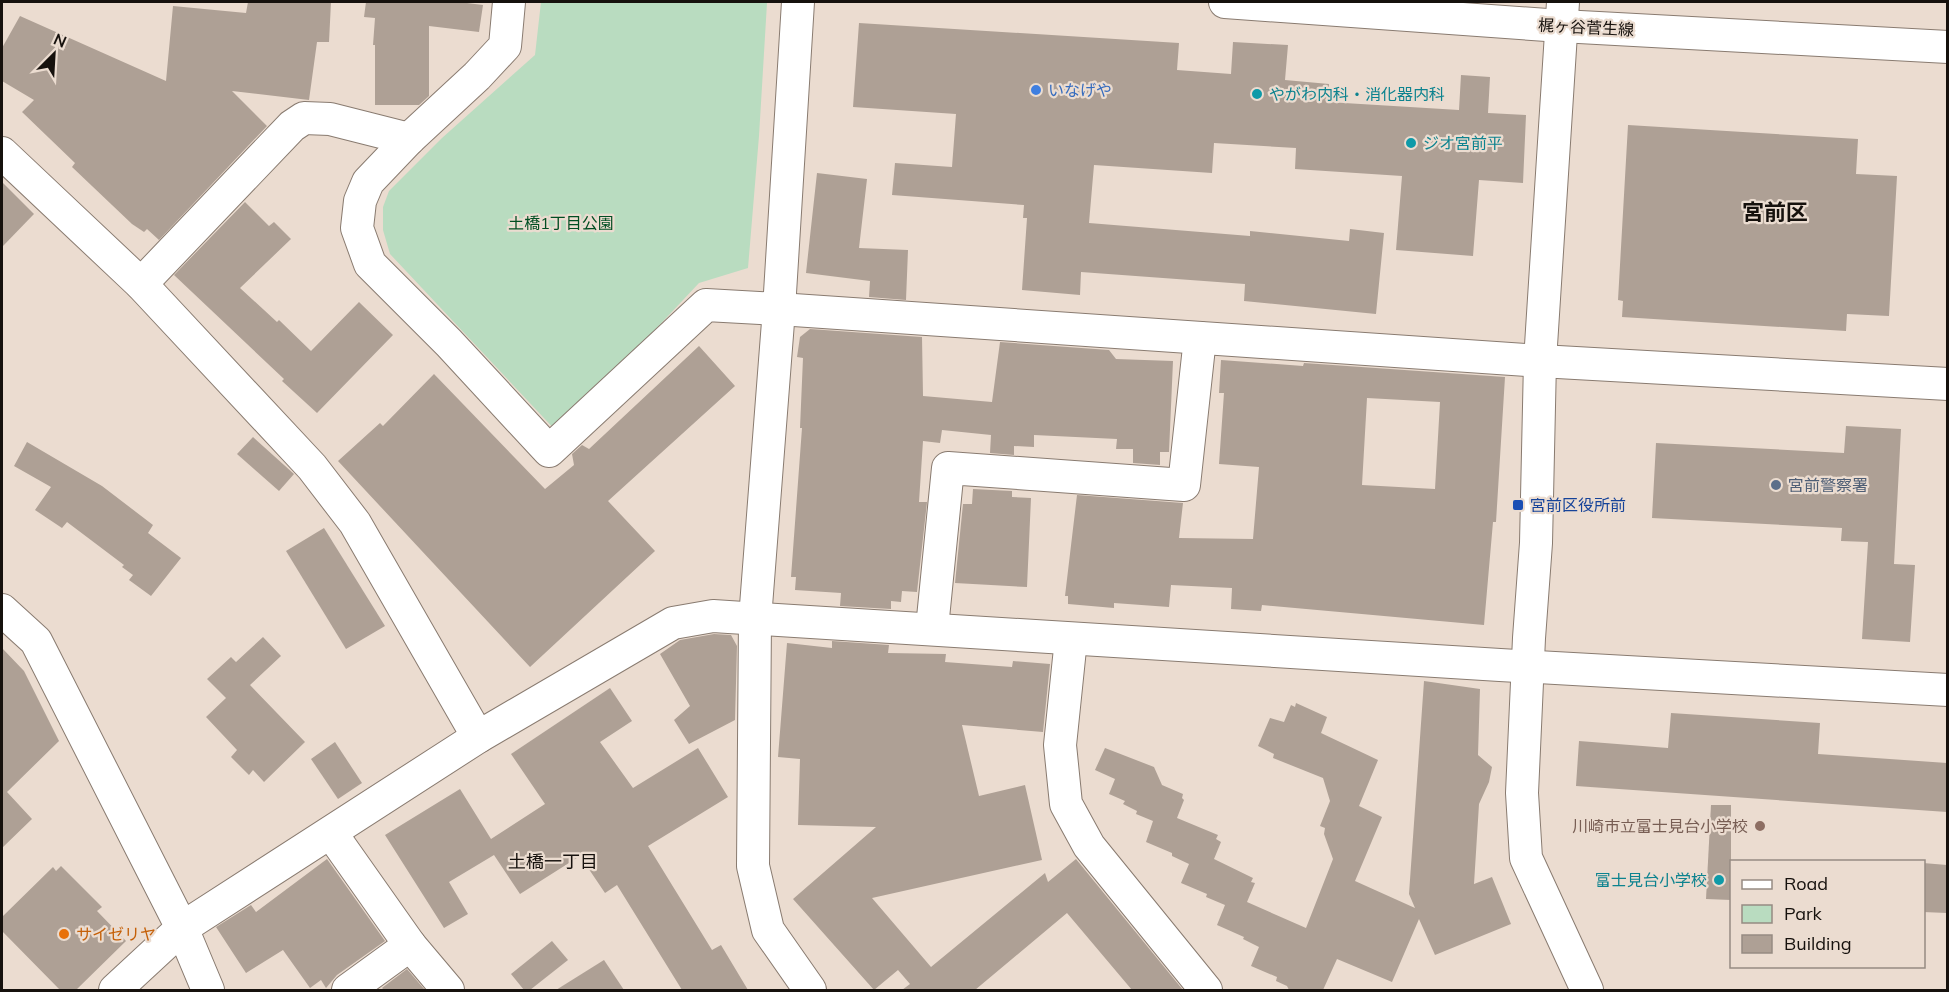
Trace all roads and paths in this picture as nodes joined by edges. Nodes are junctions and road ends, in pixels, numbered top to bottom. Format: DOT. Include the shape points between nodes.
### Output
graph roads {
  1 [pos="509,2"];
  2 [pos="798,2"];
  3 [pos="1225,2"];
  4 [pos="1562,14"];
  5 [pos="1947,47"];
  6 [pos="409,140"];
  7 [pos="2,153"];
  8 [pos="141,284"];
  9 [pos="779,309"];
  10 [pos="1200,338"];
  11 [pos="1540,361"];
  12 [pos="1947,384"];
  13 [pos="2,610"];
  14 [pos="755,619"];
  15 [pos="932,628"];
  16 [pos="1071,639"];
  17 [pos="1527,666"];
  18 [pos="1947,690"];
  19 [pos="478,737"];
  20 [pos="331,833"];
  21 [pos="182,928"];
  22 [pos="410,945"];
  23 [pos="115,990"];
  24 [pos="208,990"];
  25 [pos="348,990"];
  26 [pos="448,990"];
  27 [pos="810,990"];
  28 [pos="1206,990"];
  29 [pos="1587,990"];
  1 -- 6 [label="street" via="505,46"];
  2 -- 9 [label="street"];
  3 -- 4 [label="street, 梶ヶ谷菅生線"];
  4 -- 5 [label="street, 梶ヶ谷菅生線"];
  4 -- 11 [label="street"];
  6 -- 8 [label="street" via="330,119 304,118"];
  6 -- 9 [label="street" via="368,182 360,201 357,228 370,264 549,451 706,305"];
  7 -- 8 [label="street"];
  8 -- 19 [label="street" via="312,467 355,523"];
  9 -- 10 [label="street"];
  9 -- 14 [label="street"];
  10 -- 11 [label="street"];
  10 -- 15 [label="street" via="1184,485 948,468"];
  11 -- 12 [label="street"];
  11 -- 17 [label="street" via="1536,543"];
  13 -- 21 [label="street" via="36,642"];
  14 -- 15 [label="street"];
  14 -- 19 [label="street" via="713,616 673,623"];
  14 -- 27 [label="street" via="753,866 768,930"];
  15 -- 16 [label="street"];
  16 -- 17 [label="street"];
  16 -- 28 [label="street" via="1060,745 1066,804 1089,846"];
  17 -- 18 [label="street"];
  17 -- 29 [label="street" via="1522,792 1526,858"];
  19 -- 20 [label="street"];
  20 -- 21 [label="street"];
  20 -- 22 [label="street"];
  21 -- 23 [label="street"];
  21 -- 24 [label="street"];
  22 -- 25 [label="street"];
  22 -- 26 [label="street"];
}
